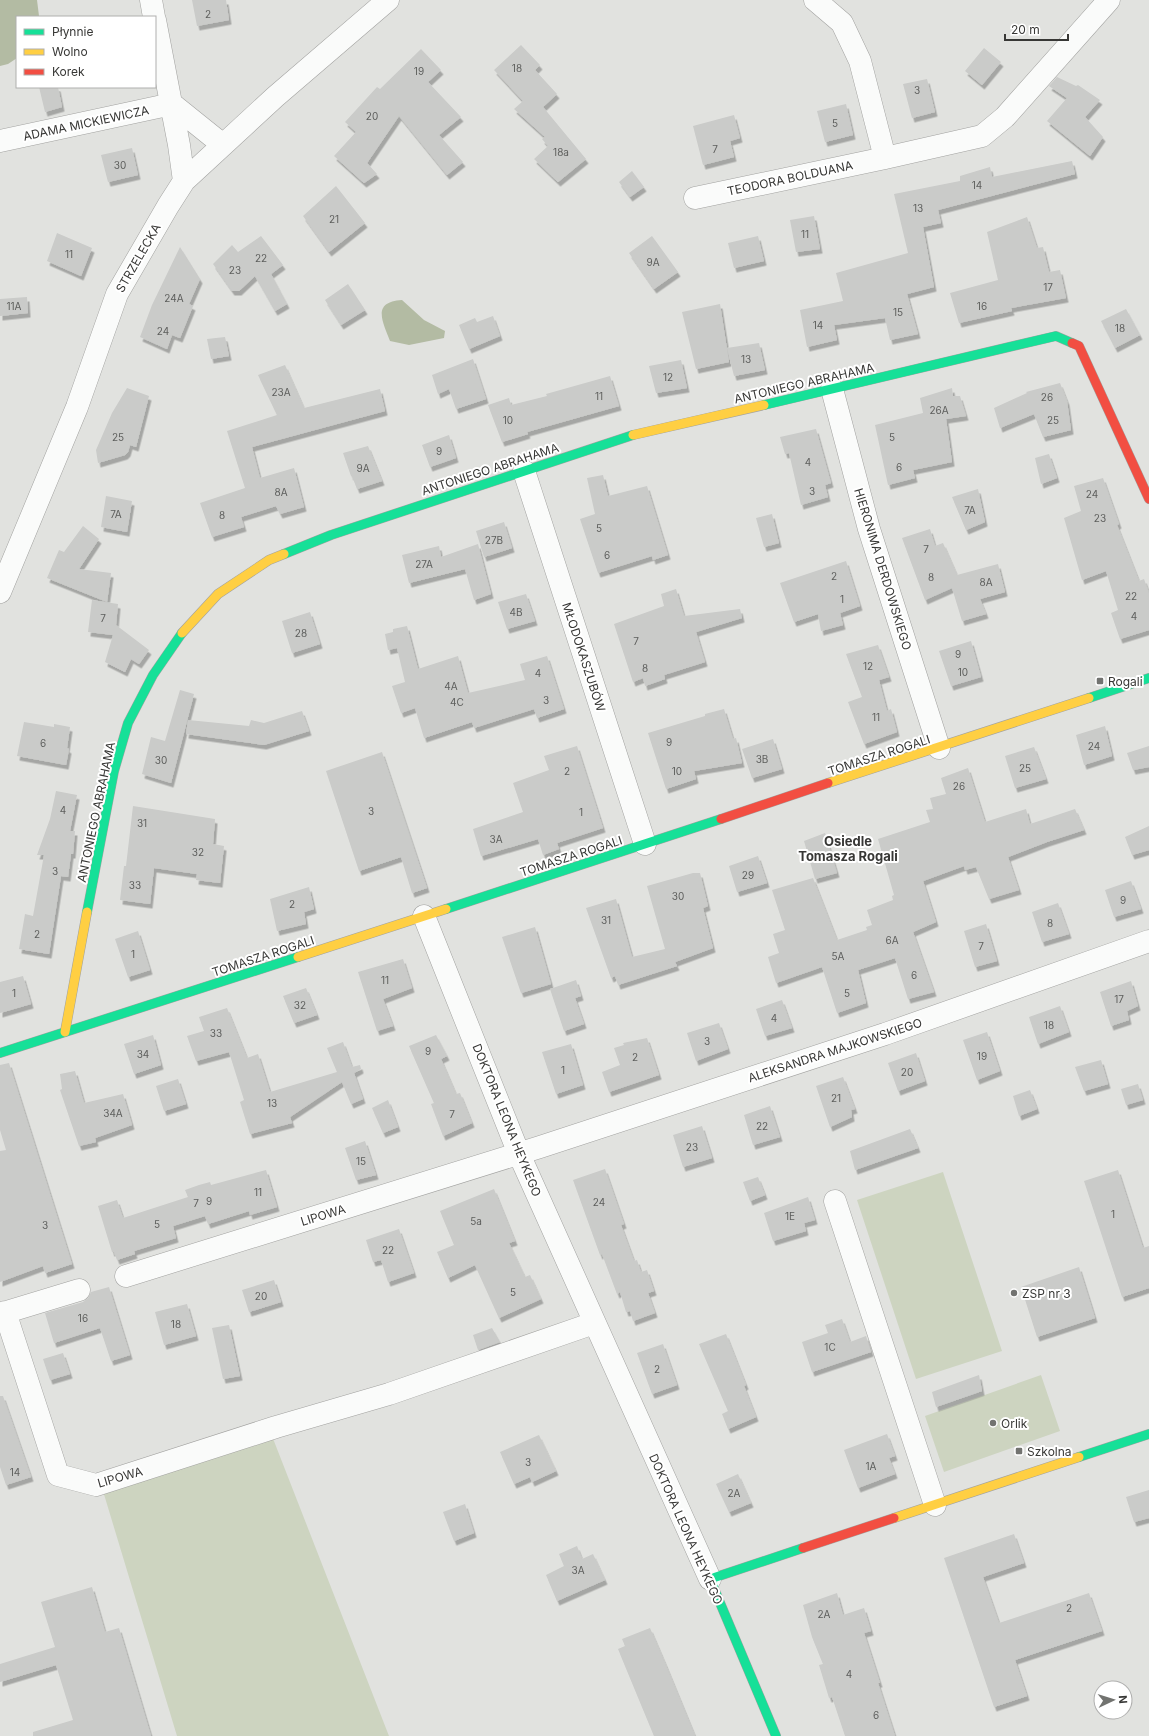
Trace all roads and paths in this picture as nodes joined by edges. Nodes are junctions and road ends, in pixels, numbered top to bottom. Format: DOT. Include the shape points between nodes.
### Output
graph roads {
  1 [pos="151,0"];
  2 [pos="388,0"];
  3 [pos="815,0"];
  4 [pos="1109,0"];
  5 [pos="154,16"];
  6 [pos="156,25"];
  7 [pos="172,104"];
  8 [pos="0,141"];
  9 [pos="224,145"];
  10 [pos="885,158"];
  11 [pos="184,181"];
  12 [pos="695,198"];
  13 [pos="832,389"];
  14 [pos="524,471"];
  15 [pos="1149,499"];
  16 [pos="0,592"];
  17 [pos="1149,678"];
  18 [pos="938,748"];
  19 [pos="644,844"];
  20 [pos="424,916"];
  21 [pos="1149,941"];
  22 [pos="65,1032"];
  23 [pos="0,1053"];
  24 [pos="519,1154"];
  25 [pos="835,1201"];
  26 [pos="126,1276"];
  27 [pos="79,1290"];
  28 [pos="3,1313"];
  29 [pos="594,1323"];
  30 [pos="1149,1434"];
  31 [pos="935,1505"];
  32 [pos="710,1579"];
  33 [pos="776,1736"];
  1 -- 5 [label="street"];
  2 -- 9 [label="street, STRZELECKA" via="275,97"];
  3 -- 10 [label="street" via="842,23 860,61"];
  4 -- 10 [label="street, TEODORA BOLDUANA" via="1005,117 982,136"];
  6 -- 7 [label="street"];
  7 -- 8 [label="street, ADAMA MICKIEWICZA"];
  7 -- 9 [label="street"];
  7 -- 11 [label="street"];
  9 -- 11 [label="street, STRZELECKA"];
  10 -- 12 [label="street, TEODORA BOLDUANA"];
  11 -- 16 [label="street, STRZELECKA" via="117,294 77,407"];
  13 -- 14 [label="street, ANTONIEGO ABRAHAMA" via="630,436"];
  13 -- 15 [label="street, ANTONIEGO ABRAHAMA" via="1056,336 1079,346"];
  13 -- 18 [label="street, HIERONIMA DERDOWSKIEGO" via="868,529"];
  14 -- 19 [label="street, MŁODOKASZUBÓW"];
  14 -- 22 [label="street, ANTONIEGO ABRAHAMA" via="331,535 269,560 218,594 180,634 153,675 128,723 114,771"];
  17 -- 18 [label="street, TOMASZA ROGALI"];
  18 -- 19 [label="street, TOMASZA ROGALI"];
  19 -- 20 [label="street, TOMASZA ROGALI"];
  20 -- 22 [label="street, TOMASZA ROGALI"];
  20 -- 24 [label="street, DOKTORA LEONA HEYKEGO"];
  21 -- 24 [label="street, ALEKSANDRA MAJKOWSKIEGO" via="885,1034"];
  22 -- 23 [label="street, TOMASZA ROGALI"];
  24 -- 26 [label="street, LIPOWA"];
  24 -- 29 [label="street, DOKTORA LEONA HEYKEGO"];
  25 -- 31 [label="street"];
  27 -- 28 [label="street, LIPOWA"];
  28 -- 29 [label="street, LIPOWA" via="58,1475 96,1485 276,1427 389,1394"];
  29 -- 32 [label="street, DOKTORA LEONA HEYKEGO"];
  30 -- 31 [label="street"];
  31 -- 32 [label="street"];
  32 -- 33 [label="street, DOKTORA LEONA HEYKEGO"];
}
